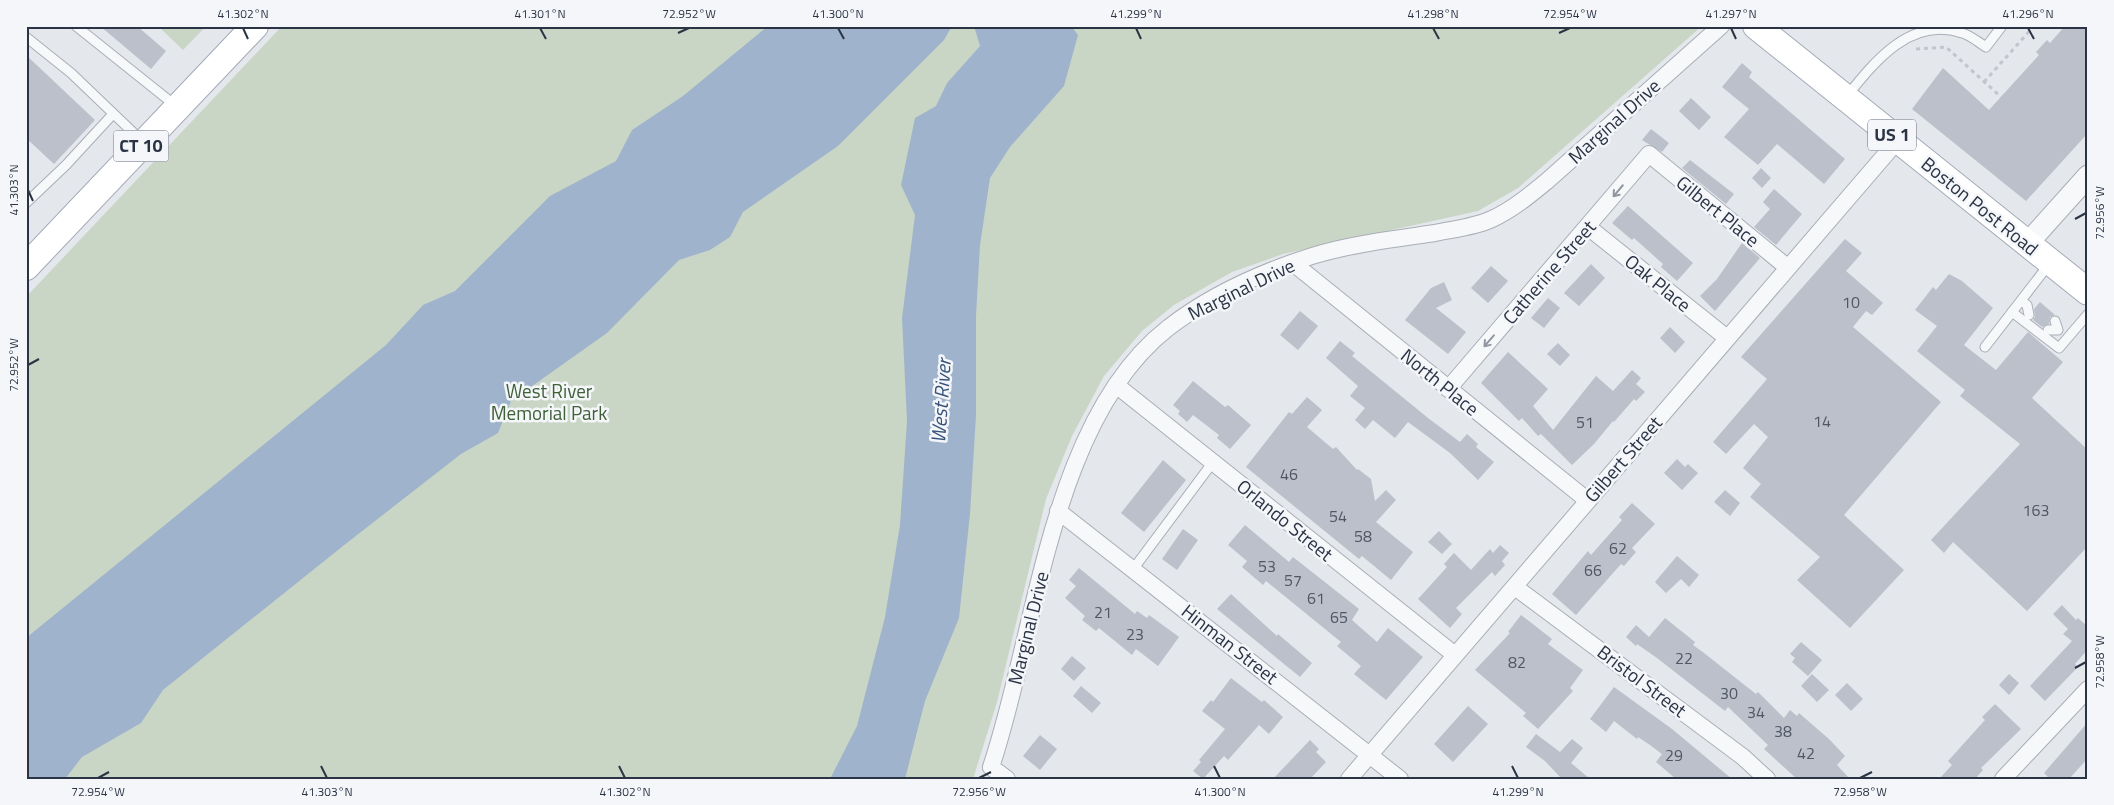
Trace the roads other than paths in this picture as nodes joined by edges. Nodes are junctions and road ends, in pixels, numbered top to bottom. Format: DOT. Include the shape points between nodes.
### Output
graph roads {
  1 [pos="76,26"];
  2 [pos="256,26"];
  3 [pos="1721,26"];
  4 [pos="1756,26"];
  5 [pos="2002,26"];
  6 [pos="26,37"];
  7 [pos="1845,98"];
  8 [pos="178,108"];
  9 [pos="113,114"];
  10 [pos="1898,140"];
  11 [pos="144,143"];
  12 [pos="1649,154"];
  13 [pos="2088,176"];
  14 [pos="26,203"];
  15 [pos="1588,227"];
  16 [pos="2027,244"];
  17 [pos="1293,262"];
  18 [pos="2050,263"];
  19 [pos="26,267"];
  20 [pos="1787,267"];
  21 [pos="2088,292"];
  22 [pos="2024,303"];
  23 [pos="2037,305"];
  24 [pos="2012,312"];
  25 [pos="2088,314"];
  26 [pos="2029,315"];
  27 [pos="2048,330"];
  28 [pos="1727,338"];
  29 [pos="2067,338"];
  30 [pos="1985,347"];
  31 [pos="1116,385"];
  32 [pos="1448,389"];
  33 [pos="1213,462"];
  34 [pos="1587,500"];
  35 [pos="1058,511"];
  36 [pos="1134,568"];
  37 [pos="1515,587"];
  38 [pos="1455,655"];
  39 [pos="2088,689"];
  40 [pos="1369,755"];
  41 [pos="1007,779"];
  42 [pos="1349,779"];
  43 [pos="1400,779"];
  44 [pos="1766,779"];
  45 [pos="2003,779"];
  1 -- 8 [label="lane"];
  2 -- 8 [label="main road, CT 10"];
  3 -- 17 [label="street, Marginal Drive" via="1547,181 1517,205 1490,220"];
  4 -- 7 [label="main road, Boston Post Road / US 1"];
  5 -- 7 [label="lane" via="1986,47 1963,32 1937,30 1910,36 1888,50"];
  6 -- 9 [label="lane" via="71,73"];
  7 -- 10 [label="main road, Boston Post Road / US 1"];
  8 -- 11 [label="main road, CT 10"];
  9 -- 11 [label="lane"];
  9 -- 14 [label="lane"];
  10 -- 16 [label="main road, Boston Post Road / US 1"];
  10 -- 20 [label="street, Gilbert Street"];
  11 -- 19 [label="main road, CT 10"];
  12 -- 15 [label="street, Catherine Street, one-way"];
  12 -- 20 [label="street, Gilbert Place"];
  13 -- 16 [label="street"];
  15 -- 28 [label="street, Oak Place"];
  15 -- 32 [label="street, Catherine Street, one-way"];
  16 -- 18 [label="main road, Boston Post Road / US 1"];
  17 -- 31 [label="street, Marginal Drive" via="1202,304 1166,329"];
  17 -- 32 [label="street, North Place"];
  18 -- 21 [label="main road, Boston Post Road / US 1"];
  18 -- 22 [label="lane"];
  20 -- 28 [label="street, Gilbert Street"];
  22 -- 23 [label="lane"];
  22 -- 24 [label="lane"];
  22 -- 26 [label="lane"];
  24 -- 29 [label="lane" via="2059,348"];
  24 -- 30 [label="lane"];
  25 -- 29 [label="lane"];
  27 -- 29 [label="lane" via="2057,326"];
  28 -- 34 [label="street, Gilbert Street"];
  31 -- 33 [label="street, Orlando Street"];
  31 -- 35 [label="street, Marginal Drive" via="1079,451"];
  32 -- 34 [label="street, North Place"];
  33 -- 36 [label="lane"];
  33 -- 38 [label="street, Orlando Street"];
  34 -- 37 [label="street, Gilbert Street"];
  35 -- 36 [label="street, Hinman Street"];
  35 -- 41 [label="street, Marginal Drive" via="991,766"];
  36 -- 40 [label="street, Hinman Street"];
  37 -- 38 [label="street, Gilbert Street"];
  37 -- 44 [label="street, Bristol Street" via="1743,757"];
  38 -- 40 [label="street, Gilbert Street"];
  39 -- 45 [label="street"];
  40 -- 42 [label="street, Gilbert Street"];
  40 -- 43 [label="street, Hinman Street"];
}
